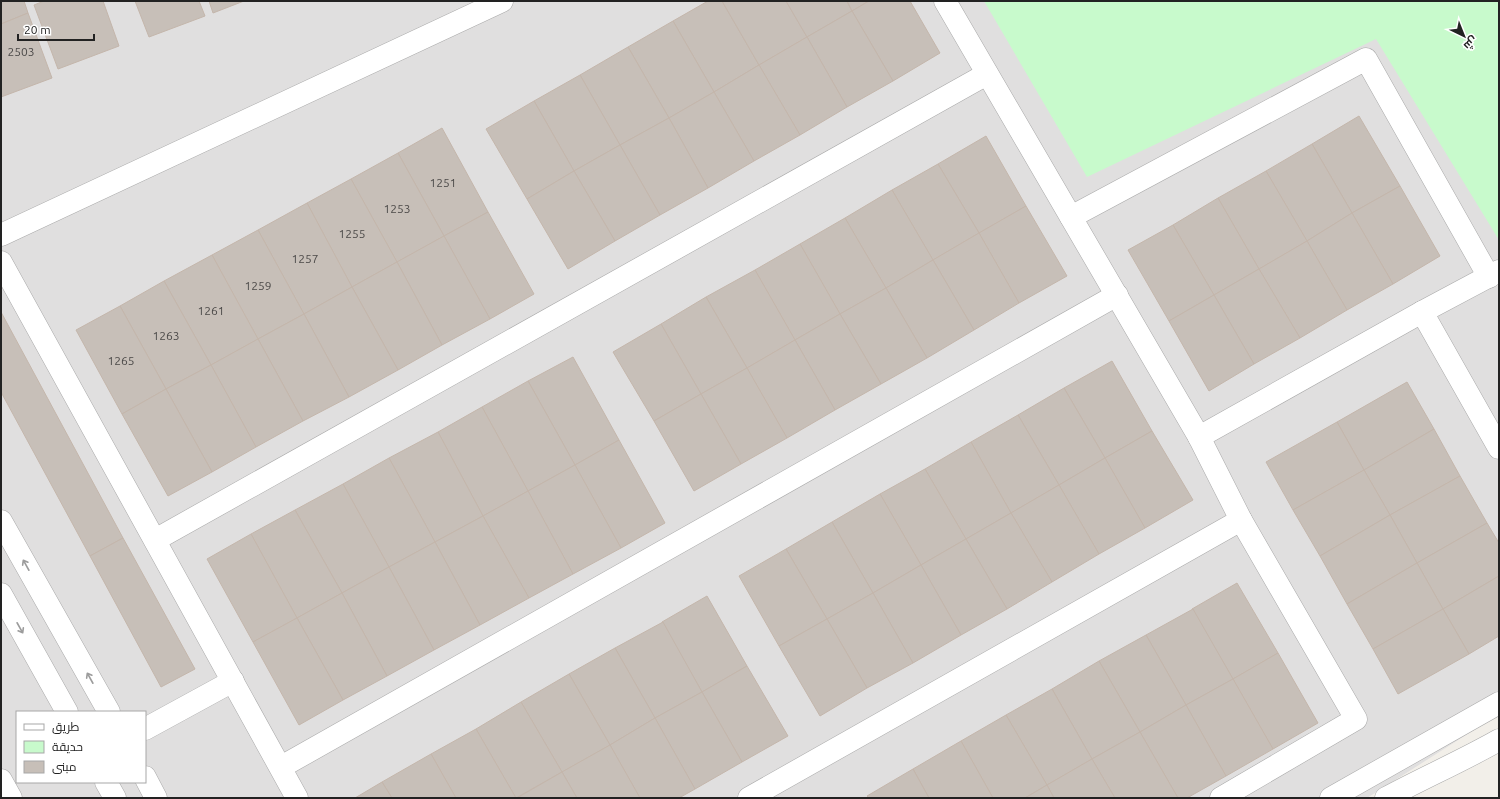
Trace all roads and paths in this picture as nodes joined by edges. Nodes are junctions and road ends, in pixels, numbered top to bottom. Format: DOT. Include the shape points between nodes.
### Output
graph roads {
  1 [pos="502,1"];
  2 [pos="945,1"];
  3 [pos="987,74"];
  4 [pos="1071,217"];
  5 [pos="1,235"];
  6 [pos="1,262"];
  7 [pos="1494,274"];
  8 [pos="1117,295"];
  9 [pos="1422,312"];
  10 [pos="1199,437"];
  11 [pos="1499,448"];
  12 [pos="1241,520"];
  13 [pos="1,521"];
  14 [pos="155,540"];
  15 [pos="1,594"];
  16 [pos="233,681"];
  17 [pos="1499,703"];
  18 [pos="66,711"];
  19 [pos="108,711"];
  20 [pos="146,728"];
  21 [pos="1499,740"];
  22 [pos="281,768"];
  23 [pos="146,779"];
  24 [pos="1,780"];
  25 [pos="107,783"];
  26 [pos="11,798"];
  27 [pos="115,798"];
  28 [pos="156,798"];
  29 [pos="298,798"];
  30 [pos="749,798"];
  31 [pos="1221,798"];
  32 [pos="1331,798"];
  33 [pos="1386,798"];
  1 -- 5 [label="street"];
  2 -- 3 [label="street"];
  3 -- 4 [label="street"];
  3 -- 14 [label="street"];
  4 -- 7 [label="street" via="1366,59"];
  4 -- 8 [label="street"];
  6 -- 14 [label="street"];
  7 -- 9 [label="street"];
  8 -- 10 [label="street"];
  8 -- 22 [label="street"];
  9 -- 10 [label="street"];
  9 -- 11 [label="street"];
  10 -- 12 [label="street"];
  12 -- 30 [label="street"];
  12 -- 31 [label="street" via="1356,719"];
  19 -- 13 [label="street, one-way"];
  14 -- 16 [label="street"];
  15 -- 18 [label="street, one-way"];
  16 -- 20 [label="street"];
  16 -- 22 [label="street"];
  17 -- 32 [label="street"];
  21 -- 33 [label="street"];
  22 -- 29 [label="street"];
  23 -- 28 [label="street"];
  24 -- 26 [label="street"];
  25 -- 27 [label="street"];
}
